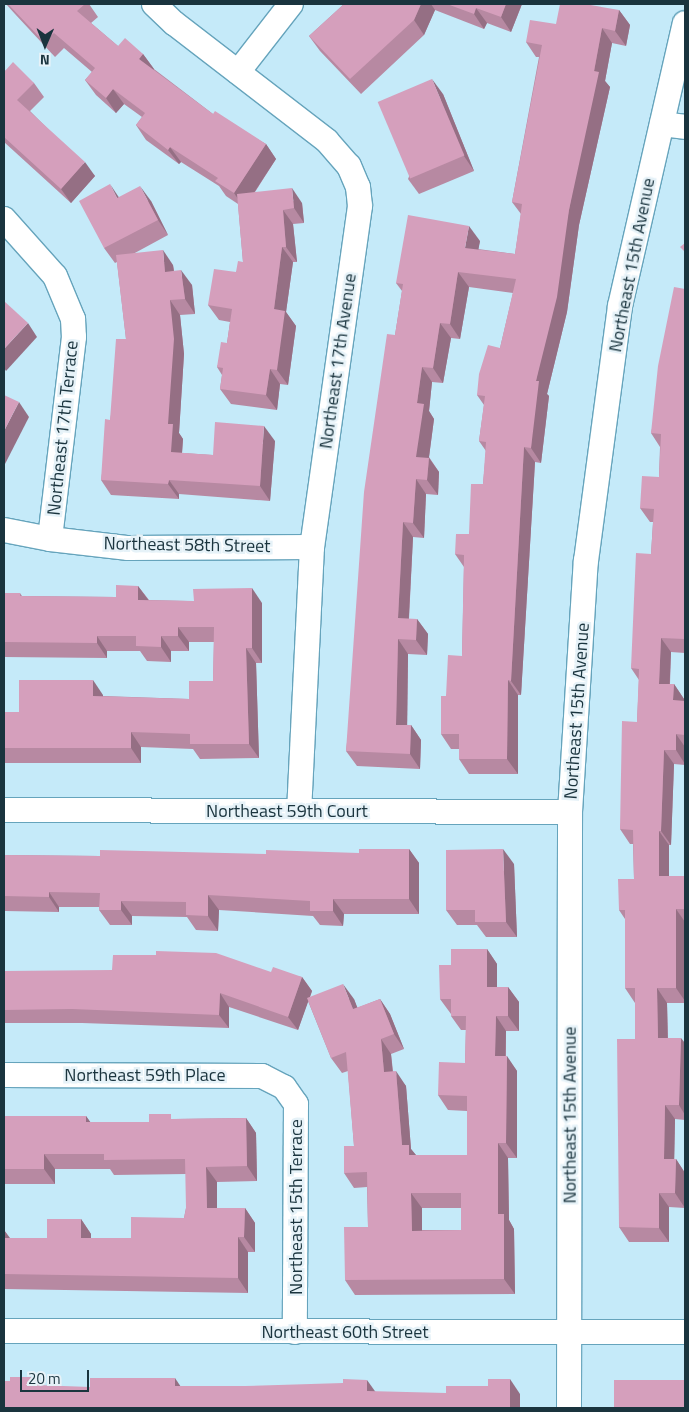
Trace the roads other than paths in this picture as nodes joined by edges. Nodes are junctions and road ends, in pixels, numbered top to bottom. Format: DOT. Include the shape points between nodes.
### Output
graph roads {
  1 [pos="154,4"];
  2 [pos="291,4"];
  3 [pos="685,23"];
  4 [pos="238,72"];
  5 [pos="662,124"];
  6 [pos="685,126"];
  7 [pos="4,220"];
  8 [pos="4,530"];
  9 [pos="50,539"];
  10 [pos="312,547"];
  11 [pos="4,810"];
  12 [pos="299,811"];
  13 [pos="570,812"];
  14 [pos="4,1075"];
  15 [pos="284,1087"];
  16 [pos="4,1331"];
  17 [pos="295,1332"];
  18 [pos="570,1332"];
  19 [pos="685,1332"];
  20 [pos="569,1408"];
  1 -- 4 [label="street, Northeast 17th Avenue"];
  2 -- 4 [label="street"];
  3 -- 5 [label="street, Northeast 15th Avenue"];
  4 -- 10 [label="street, Northeast 17th Avenue" via="340,154 358,187 360,206"];
  5 -- 6 [label="street"];
  5 -- 13 [label="street, Northeast 15th Avenue" via="619,316 586,561"];
  7 -- 9 [label="street, Northeast 17th Terrace" via="55,276 73,318 74,337"];
  8 -- 9 [label="street, Northeast 58th Street"];
  9 -- 10 [label="street, Northeast 58th Street" via="128,548"];
  10 -- 12 [label="street, Northeast 17th Avenue"];
  11 -- 12 [label="street, Northeast 59th Court"];
  12 -- 13 [label="street, Northeast 59th Court"];
  13 -- 18 [label="street, Northeast 15th Avenue"];
  14 -- 15 [label="street, Northeast 59th Place" via="262,1076"];
  15 -- 17 [label="street, Northeast 15th Terrace" via="296,1104"];
  16 -- 17 [label="street, Northeast 60th Street"];
  17 -- 18 [label="street, Northeast 60th Street"];
  18 -- 19 [label="street, Northeast 60th Street"];
  18 -- 20 [label="street, Northeast 15th Avenue"];
}
